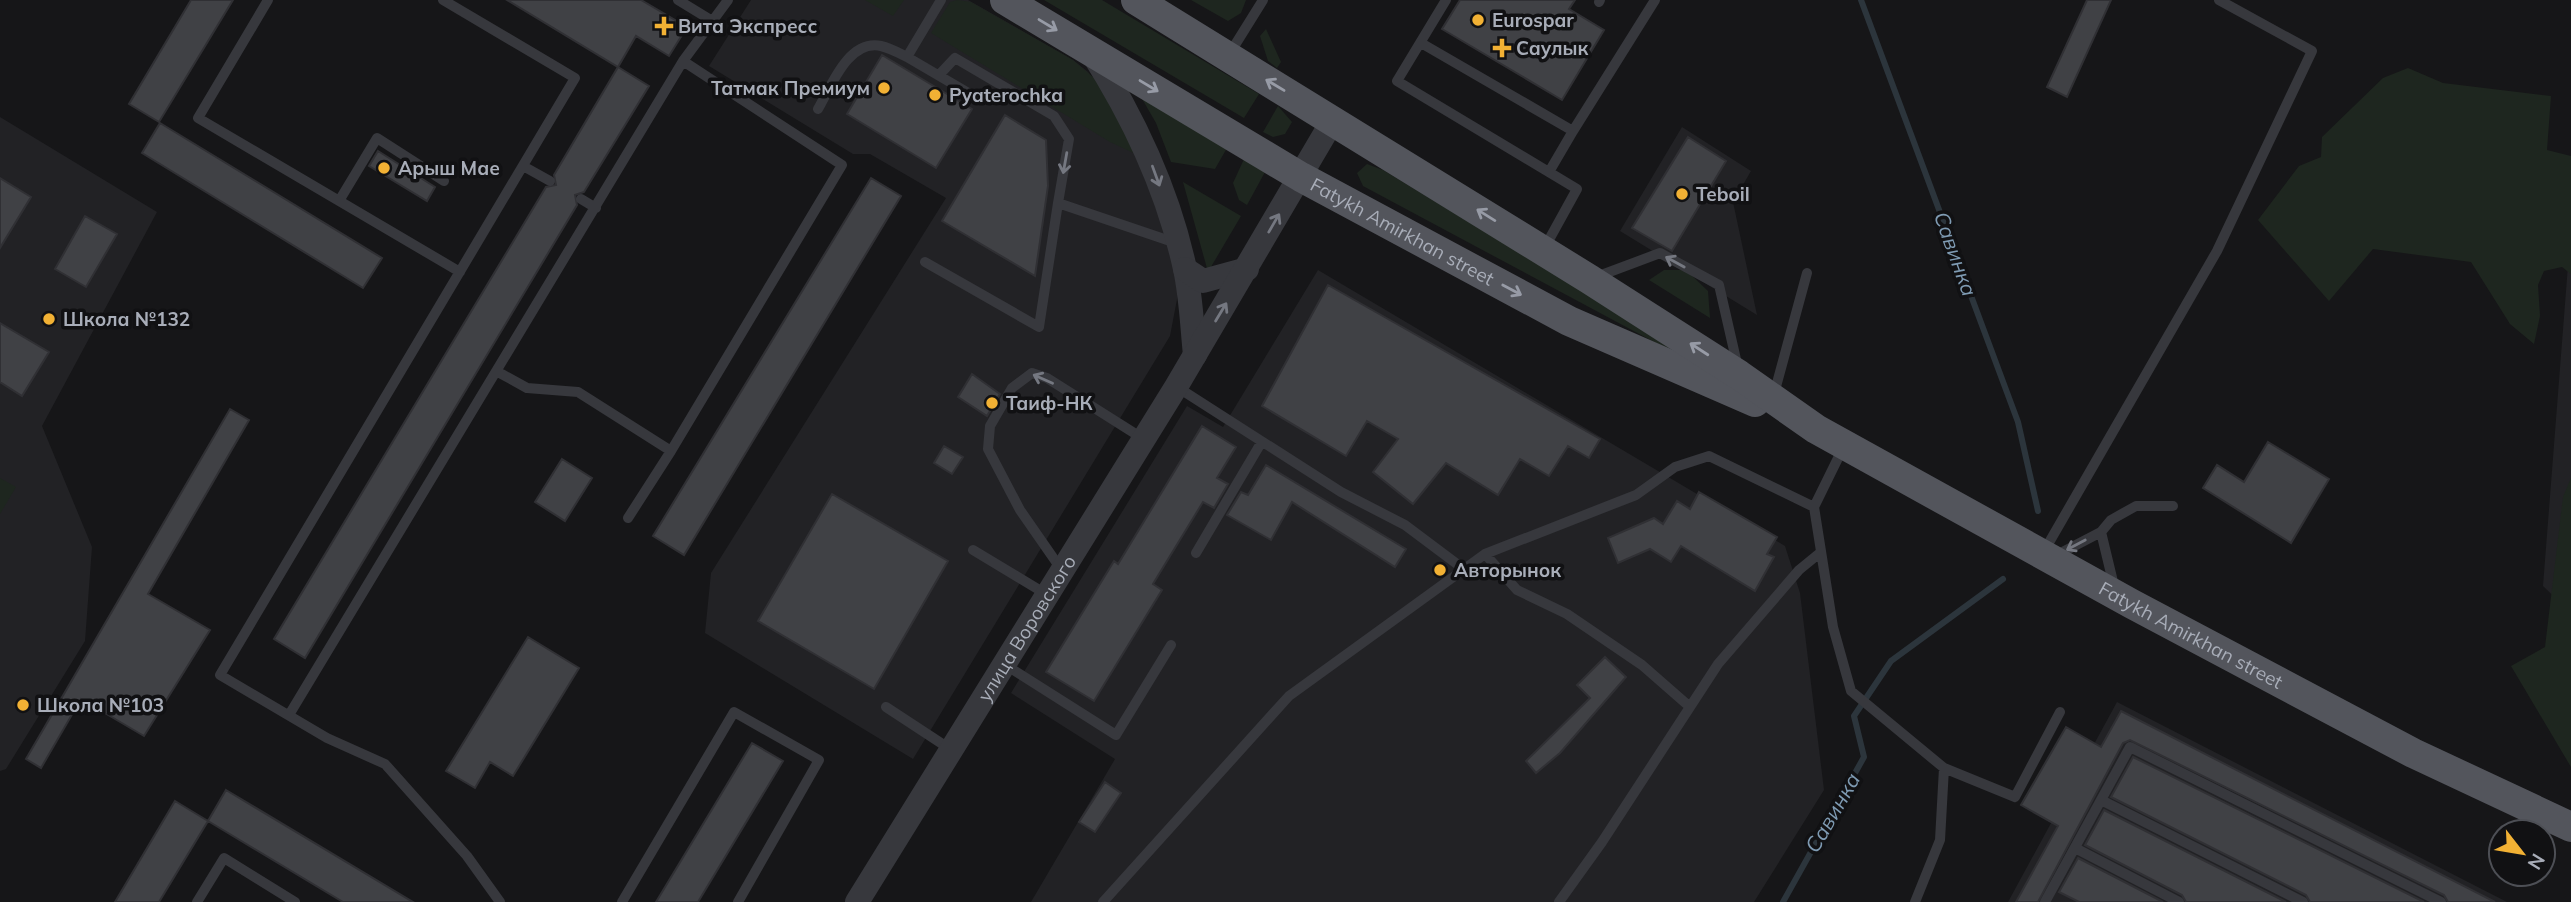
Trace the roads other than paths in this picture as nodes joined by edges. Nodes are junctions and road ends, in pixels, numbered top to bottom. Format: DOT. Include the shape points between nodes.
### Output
graph roads {
  1 [pos="268,0"];
  2 [pos="443,0"];
  3 [pos="678,0"];
  4 [pos="728,0"];
  5 [pos="941,0"];
  6 [pos="1005,0"];
  7 [pos="1136,0"];
  8 [pos="1263,0"];
  9 [pos="1446,0"];
  10 [pos="1655,0"];
  11 [pos="2219,0"];
  12 [pos="714,22"];
  13 [pos="1421,43"];
  14 [pos="1090,51"];
  15 [pos="1228,56"];
  16 [pos="907,57"];
  17 [pos="682,61"];
  18 [pos="939,75"];
  19 [pos="977,99"];
  20 [pos="818,109"];
  21 [pos="1333,120"];
  22 [pos="1573,131"];
  23 [pos="523,166"];
  24 [pos="1549,172"];
  25 [pos="1301,177"];
  26 [pos="444,181"];
  27 [pos="550,181"];
  28 [pos="580,199"];
  29 [pos="339,201"];
  30 [pos="1058,203"];
  31 [pos="596,208"];
  32 [pos="1178,244"];
  33 [pos="1543,250"];
  34 [pos="925,261"];
  35 [pos="1185,269"];
  36 [pos="1247,269"];
  37 [pos="460,272"];
  38 [pos="1807,273"];
  39 [pos="1589,279"];
  40 [pos="1195,355"];
  41 [pos="498,372"];
  42 [pos="1740,375"];
  43 [pos="1177,387"];
  44 [pos="1773,398"];
  45 [pos="1816,429"];
  46 [pos="1143,438"];
  47 [pos="1261,443"];
  48 [pos="1844,445"];
  49 [pos="671,451"];
  50 [pos="2173,506"];
  51 [pos="1814,507"];
  52 [pos="628,518"];
  53 [pos="2101,532"];
  54 [pos="973,550"];
  55 [pos="1821,552"];
  56 [pos="1196,553"];
  57 [pos="1485,554"];
  58 [pos="2047,556"];
  59 [pos="1061,569"];
  60 [pos="1465,570"];
  61 [pos="1046,594"];
  62 [pos="2116,595"];
  63 [pos="1171,645"];
  64 [pos="1004,664"];
  65 [pos="886,707"];
  66 [pos="1690,707"];
  67 [pos="2060,712"];
  68 [pos="289,715"];
  69 [pos="952,750"];
  70 [pos="1944,768"];
  71 [pos="2101,800"];
  72 [pos="2571,827"];
  73 [pos="2075,848"];
  74 [pos="2047,899"];
  75 [pos="197,902"];
  76 [pos="295,902"];
  77 [pos="500,902"];
  78 [pos="622,902"];
  79 [pos="738,902"];
  80 [pos="857,902"];
  81 [pos="1103,902"];
  82 [pos="1559,902"];
  83 [pos="1915,902"];
  84 [pos="2059,902"];
  85 [pos="2179,902"];
  86 [pos="2303,902"];
  87 [pos="2441,902"];
  1 -- 29 [label="lane" via="198,118"];
  2 -- 23 [label="lane" via="575,78"];
  3 -- 12 [label="lane"];
  4 -- 12 [label="lane"];
  5 -- 16 [label="lane"];
  6 -- 14 [label="main road, Fatykh Amirkhan street, one-way"];
  7 -- 15 [label="main road, Fatykh Amirkhan street"];
  8 -- 15 [label="lane"];
  9 -- 13 [label="lane"];
  10 -- 22 [label="lane"];
  11 -- 58 [label="lane" via="2312,51 2217,251"];
  12 -- 17 [label="lane"];
  13 -- 22 [label="lane"];
  13 -- 24 [label="lane" via="1397,81"];
  14 -- 25 [label="main road, Fatykh Amirkhan street, one-way"];
  14 -- 32 [label="street, one-way" via="1140,135"];
  21 -- 15 [label="main road, Fatykh Amirkhan street, one-way"];
  16 -- 18 [label="lane"];
  16 -- 20 [label="lane" via="879,46 864,47 850,56"];
  17 -- 31 [label="lane"];
  17 -- 49 [label="lane" via="842,165"];
  18 -- 19 [label="lane"];
  18 -- 30 [label="lane, one-way" via="955,58 1054,116 1069,139"];
  21 -- 25 [label="street, улица Воровского"];
  33 -- 21 [label="main road, Fatykh Amirkhan street, one-way"];
  22 -- 24 [label="lane"];
  23 -- 27 [label="lane"];
  23 -- 37 [label="lane"];
  24 -- 33 [label="lane" via="1577,190"];
  36 -- 25 [label="street, улица Воровского, one-way"];
  25 -- 45 [label="main road, Fatykh Amirkhan street, one-way" via="1569,321"];
  26 -- 29 [label="lane" via="377,138"];
  28 -- 31 [label="lane"];
  29 -- 37 [label="lane"];
  30 -- 32 [label="lane"];
  30 -- 34 [label="lane" via="1039,327"];
  31 -- 41 [label="lane"];
  32 -- 35 [label="street"];
  33 -- 39 [label="main road, Fatykh Amirkhan street"];
  35 -- 36 [label="street" via="1203,281"];
  35 -- 40 [label="street"];
  40 -- 36 [label="street, улица Воровского, one-way"];
  37 -- 68 [label="lane" via="220,676"];
  38 -- 44 [label="lane"];
  42 -- 39 [label="main road, Fatykh Amirkhan street, one-way"];
  42 -- 39 [label="lane, one-way" via="1718,285 1660,253"];
  40 -- 43 [label="street, улица Воровского"];
  41 -- 49 [label="lane" via="527,388 578,392"];
  41 -- 68 [label="lane"];
  42 -- 44 [label="main road, Fatykh Amirkhan street"];
  43 -- 46 [label="street, улица Воровского"];
  43 -- 47 [label="lane"];
  44 -- 45 [label="main road, Fatykh Amirkhan street"];
  45 -- 48 [label="main road, Fatykh Amirkhan street"];
  46 -- 59 [label="street, улица Воровского"];
  46 -- 59 [label="lane, one-way" via="1047,378 1032,373 1012,388 990,426 988,449 1020,510"];
  47 -- 56 [label="lane"];
  47 -- 60 [label="lane" via="1405,525"];
  48 -- 51 [label="lane"];
  48 -- 58 [label="main road, Fatykh Amirkhan street"];
  49 -- 52 [label="lane"];
  50 -- 53 [label="lane" via="2137,506 2111,520"];
  51 -- 55 [label="lane"];
  51 -- 57 [label="lane" via="1709,456 1675,467 1636,495"];
  53 -- 58 [label="lane, one-way"];
  53 -- 62 [label="lane"];
  54 -- 61 [label="lane"];
  55 -- 66 [label="lane" via="1799,570 1718,664"];
  55 -- 70 [label="lane" via="1833,627 1851,691"];
  57 -- 60 [label="lane"];
  57 -- 66 [label="lane" via="1517,590 1567,614 1642,665"];
  58 -- 62 [label="main road, Fatykh Amirkhan street"];
  59 -- 61 [label="street, улица Воровского"];
  60 -- 81 [label="lane" via="1289,696"];
  61 -- 64 [label="street, улица Воровского"];
  62 -- 72 [label="main road, Fatykh Amirkhan street" via="2413,753"];
  63 -- 64 [label="lane" via="1116,735"];
  64 -- 69 [label="street, улица Воровского"];
  65 -- 69 [label="lane"];
  66 -- 82 [label="lane"];
  67 -- 70 [label="lane" via="2015,797"];
  68 -- 77 [label="lane" via="385,764 467,856"];
  69 -- 80 [label="street, улица Воровского"];
  70 -- 83 [label="lane" via="1940,840"];
  71 -- 73 [label="lane"];
  71 -- 86 [label="lane"];
  71 -- 87 [label="lane" via="2130,747"];
  73 -- 74 [label="lane"];
  73 -- 85 [label="lane"];
  74 -- 84 [label="lane"];
  75 -- 76 [label="lane" via="224,858"];
  78 -- 79 [label="lane" via="734,712 819,760"];
}
